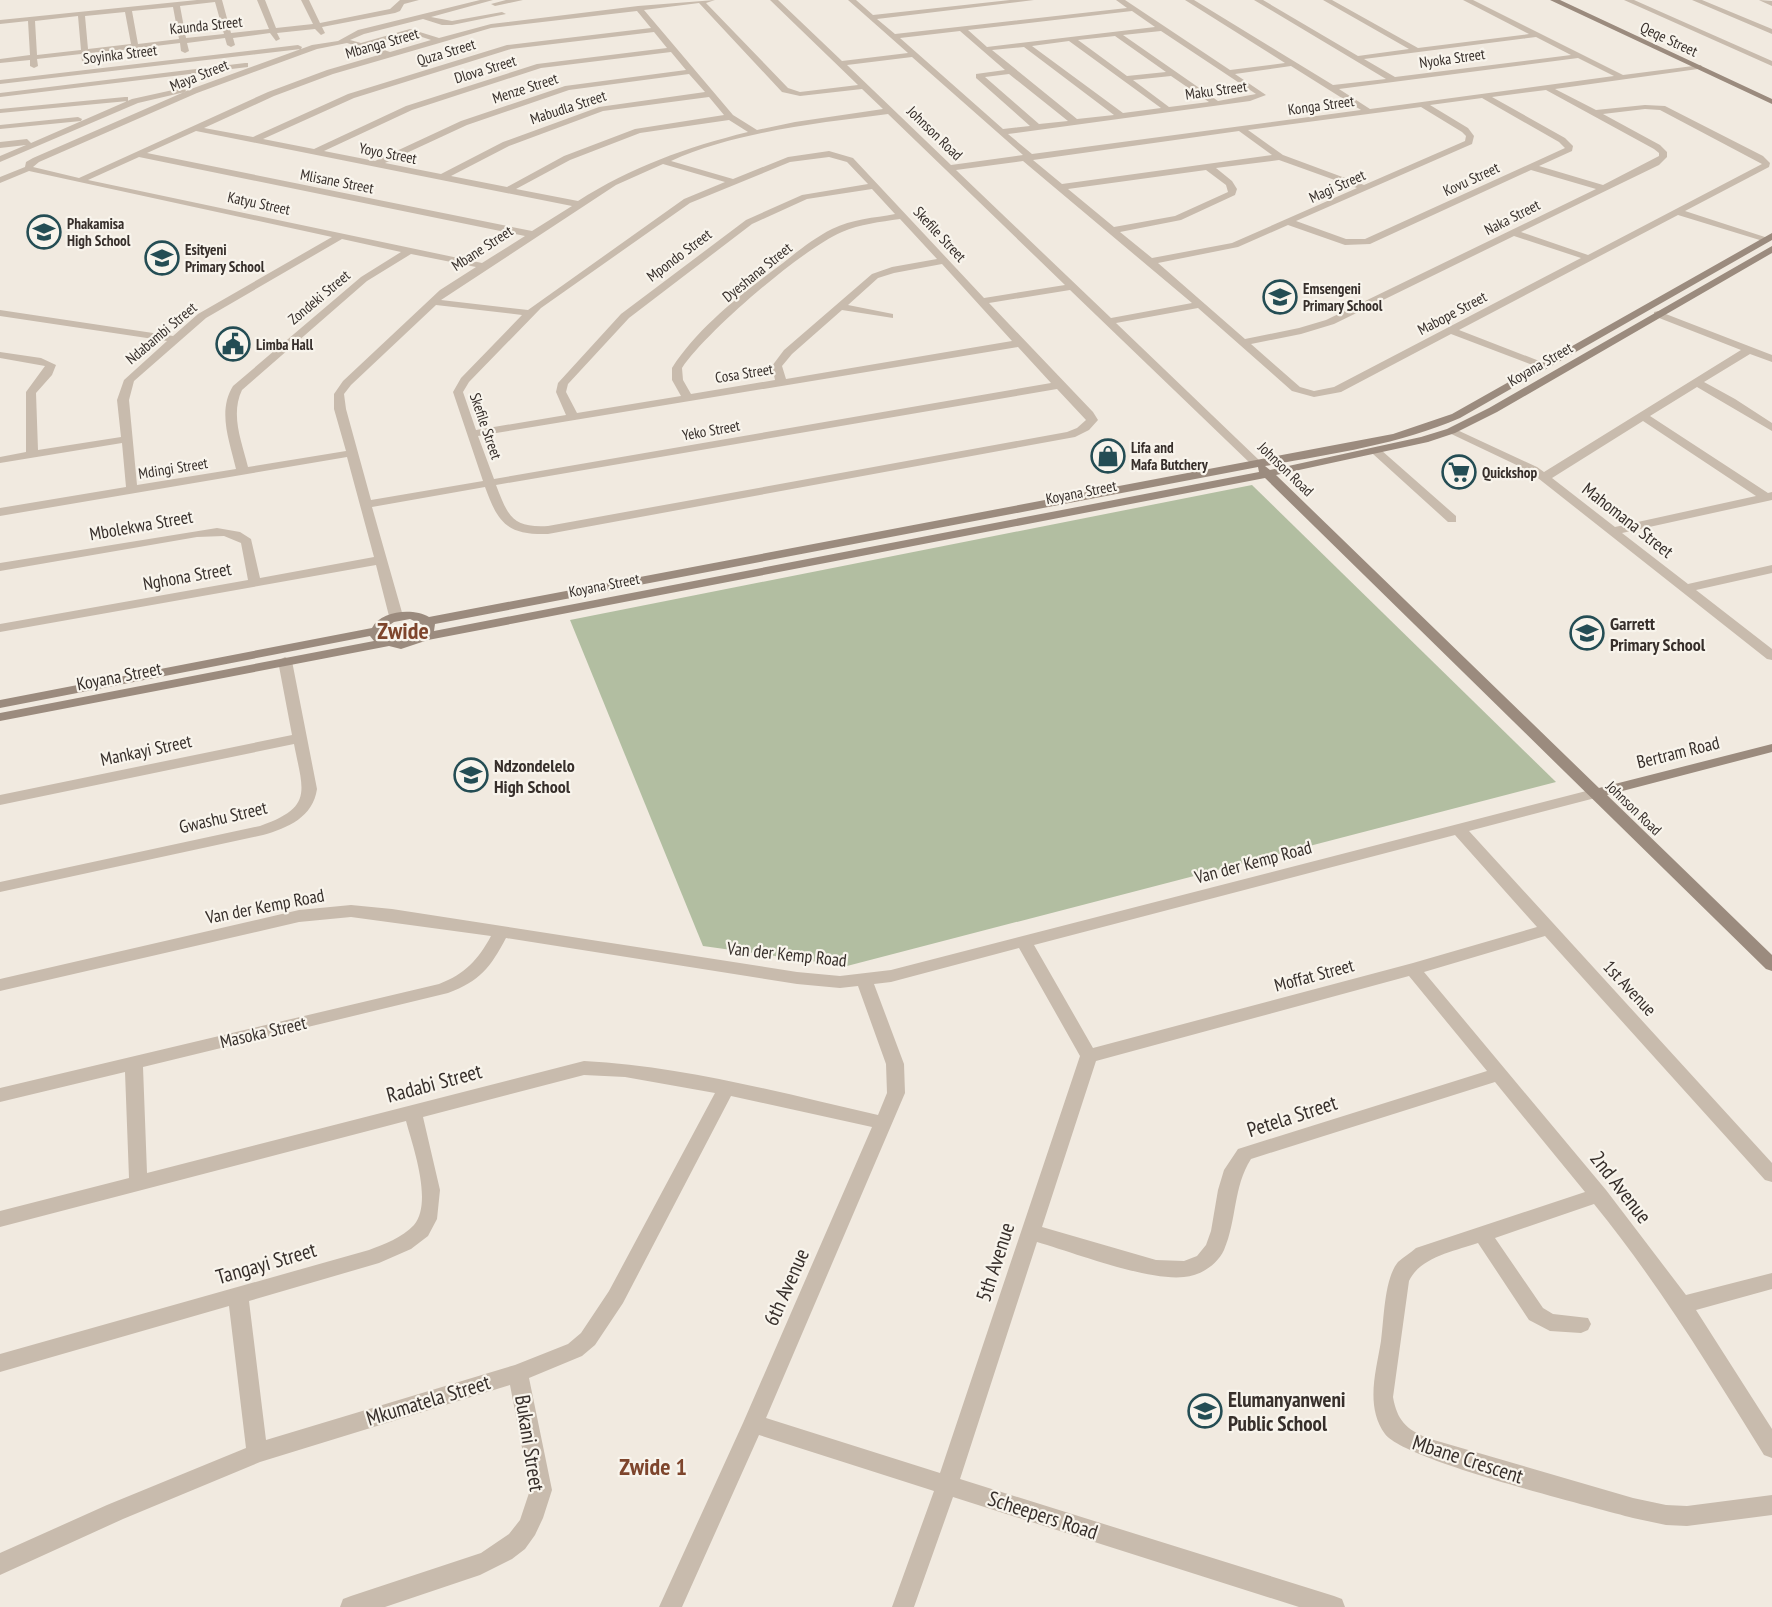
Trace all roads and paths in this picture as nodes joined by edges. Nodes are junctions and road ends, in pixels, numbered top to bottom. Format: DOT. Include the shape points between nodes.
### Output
graph roads {
  1 [pos="218,0"];
  2 [pos="261,0"];
  3 [pos="305,0"];
  4 [pos="408,0"];
  5 [pos="415,0"];
  6 [pos="519,0"];
  7 [pos="613,0"];
  8 [pos="711,0"];
  9 [pos="774,0"];
  10 [pos="852,0"];
  11 [pos="1030,0"];
  12 [pos="1120,0"];
  13 [pos="1189,0"];
  14 [pos="1258,0"];
  15 [pos="1327,0"];
  16 [pos="1467,0"];
  17 [pos="1554,0"];
  18 [pos="1628,0"];
  19 [pos="1696,0"];
  20 [pos="1763,0"];
  21 [pos="491,1"];
  22 [pos="701,1"];
  23 [pos="109,2"];
  24 [pos="99,3"];
  25 [pos="176,3"];
  26 [pos="87,4"];
  27 [pos="128,4"];
  28 [pos="1772,4"];
  29 [pos="638,8"];
  30 [pos="1134,9"];
  31 [pos="624,10"];
  32 [pos="507,13"];
  33 [pos="81,14"];
  34 [pos="424,16"];
  35 [pos="872,17"];
  36 [pos="31,19"];
  37 [pos="0,22"];
  38 [pos="358,23"];
  39 [pos="517,23"];
  40 [pos="318,26"];
  41 [pos="1164,28"];
  42 [pos="657,29"];
  43 [pos="962,29"];
  44 [pos="272,31"];
  45 [pos="364,31"];
  46 [pos="1772,32"];
  47 [pos="1117,34"];
  48 [pos="1537,35"];
  49 [pos="229,36"];
  50 [pos="893,37"];
  51 [pos="1071,39"];
  52 [pos="438,40"];
  53 [pos="183,41"];
  54 [pos="341,41"];
  55 [pos="327,44"];
  56 [pos="362,45"];
  57 [pos="1026,45"];
  58 [pos="135,46"];
  59 [pos="315,47"];
  60 [pos="279,48"];
  61 [pos="674,50"];
  62 [pos="985,50"];
  63 [pos="1416,50"];
  64 [pos="86,51"];
  65 [pos="233,53"];
  66 [pos="390,54"];
  67 [pos="912,55"];
  68 [pos="1577,56"];
  69 [pos="34,57"];
  70 [pos="1358,58"];
  71 [pos="186,59"];
  72 [pos="0,61"];
  73 [pos="272,62"];
  74 [pos="839,64"];
  75 [pos="1292,64"];
  76 [pos="1772,64"];
  77 [pos="138,65"];
  78 [pos="1698,67"];
  79 [pos="86,71"];
  80 [pos="692,71"];
  81 [pos="1011,71"];
  82 [pos="1231,72"];
  83 [pos="1173,73"];
  84 [pos="1622,77"];
  85 [pos="34,78"];
  86 [pos="1126,79"];
  87 [pos="1394,80"];
  88 [pos="0,82"];
  89 [pos="862,87"];
  90 [pos="1331,88"];
  91 [pos="1548,88"];
  92 [pos="194,91"];
  93 [pos="710,94"];
  94 [pos="0,95"];
  95 [pos="1484,96"];
  96 [pos="135,100"];
  97 [pos="1772,102"];
  98 [pos="1217,104"];
  99 [pos="1422,105"];
  100 [pos="1168,110"];
  101 [pos="0,111"];
  102 [pos="889,111"];
  103 [pos="1370,112"];
  104 [pos="1595,113"];
  105 [pos="1121,116"];
  106 [pos="730,117"];
  107 [pos="91,118"];
  108 [pos="1075,122"];
  109 [pos="0,127"];
  110 [pos="1037,127"];
  111 [pos="193,128"];
  112 [pos="1241,129"];
  113 [pos="1001,132"];
  114 [pos="755,133"];
  115 [pos="254,140"];
  116 [pos="39,141"];
  117 [pos="0,145"];
  118 [pos="315,152"];
  119 [pos="137,154"];
  120 [pos="1280,157"];
  121 [pos="1028,158"];
  122 [pos="0,159"];
  123 [pos="663,160"];
  124 [pos="376,164"];
  125 [pos="1208,166"];
  126 [pos="1532,167"];
  127 [pos="29,168"];
  128 [pos="948,168"];
  129 [pos="443,177"];
  130 [pos="0,180"];
  131 [pos="79,181"];
  132 [pos="733,182"];
  133 [pos="874,186"];
  134 [pos="1061,187"];
  135 [pos="1365,188"];
  136 [pos="1602,188"];
  137 [pos="508,190"];
  138 [pos="578,204"];
  139 [pos="1678,212"];
  140 [pos="902,216"];
  141 [pos="1289,222"];
  142 [pos="1114,230"];
  143 [pos="1514,233"];
  144 [pos="531,234"];
  145 [pos="341,236"];
  146 [pos="1770,241"];
  147 [pos="410,250"];
  148 [pos="1589,258"];
  149 [pos="944,261"];
  150 [pos="1150,261"];
  151 [pos="483,266"];
  152 [pos="1072,287"];
  153 [pos="983,301"];
  154 [pos="433,302"];
  155 [pos="1199,305"];
  156 [pos="839,306"];
  157 [pos="0,313"];
  158 [pos="529,313"];
  159 [pos="1658,314"];
  160 [pos="889,316"];
  161 [pos="1107,322"];
  162 [pos="1452,331"];
  163 [pos="173,339"];
  164 [pos="1243,342"];
  165 [pos="1020,343"];
  166 [pos="1750,349"];
  167 [pos="0,355"];
  168 [pos="1772,359"];
  169 [pos="1543,366"];
  170 [pos="781,382"];
  171 [pos="1697,383"];
  172 [pos="1059,385"];
  173 [pos="688,398"];
  174 [pos="1643,416"];
  175 [pos="573,417"];
  176 [pos="1772,428"];
  177 [pos="1451,431"];
  178 [pos="472,434"];
  179 [pos="128,439"];
  180 [pos="1377,452"];
  181 [pos="352,453"];
  182 [pos="32,455"];
  183 [pos="0,460"];
  184 [pos="1256,463"];
  185 [pos="243,472"];
  186 [pos="1268,473"];
  187 [pos="1545,477"];
  188 [pos="490,483"];
  189 [pos="132,490"];
  190 [pos="1769,497"];
  191 [pos="367,504"];
  192 [pos="0,512"];
  193 [pos="1452,519"];
  194 [pos="1612,531"];
  195 [pos="380,560"];
  196 [pos="0,567"];
  197 [pos="1772,569"];
  198 [pos="255,582"];
  199 [pos="1687,588"];
  200 [pos="396,616"];
  201 [pos="428,621"];
  202 [pos="0,628"];
  203 [pos="376,631"];
  204 [pos="425,637"];
  205 [pos="386,643"];
  206 [pos="1770,653"];
  207 [pos="285,661"];
  208 [pos="0,704"];
  209 [pos="0,717"];
  210 [pos="300,738"];
  211 [pos="1772,748"];
  212 [pos="1594,794"];
  213 [pos="0,800"];
  214 [pos="1457,828"];
  215 [pos="0,886"];
  216 [pos="1549,929"];
  217 [pos="502,932"];
  218 [pos="1024,942"];
  219 [pos="1772,965"];
  220 [pos="1413,969"];
  221 [pos="864,980"];
  222 [pos="0,985"];
  223 [pos="1089,1056"];
  224 [pos="134,1063"];
  225 [pos="1500,1074"];
  226 [pos="726,1088"];
  227 [pos="0,1095"];
  228 [pos="413,1112"];
  229 [pos="884,1123"];
  230 [pos="1772,1174"];
  231 [pos="138,1182"];
  232 [pos="1599,1195"];
  233 [pos="0,1219"];
  234 [pos="1030,1232"];
  235 [pos="1483,1235"];
  236 [pos="1772,1281"];
  237 [pos="238,1296"];
  238 [pos="1682,1305"];
  239 [pos="1581,1324"];
  240 [pos="0,1363"];
  241 [pos="518,1373"];
  242 [pos="753,1424"];
  243 [pos="1772,1448"];
  244 [pos="257,1453"];
  245 [pos="947,1485"];
  246 [pos="1772,1505"];
  247 [pos="0,1564"];
  248 [pos="351,1607"];
  249 [pos="670,1607"];
  250 [pos="903,1607"];
  251 [pos="1334,1607"];
  1 -- 25 [label="street"];
  1 -- 49 [label="street"];
  2 -- 44 [label="street"];
  3 -- 40 [label="street"];
  4 -- 5 [label="street, Kaunda Street"];
  4 -- 40 [label="street, Kaunda Street" via="394,10"];
  6 -- 21 [label="street"];
  7 -- 31 [label="street"];
  8 -- 22 [label="street, Mbanga Street"];
  9 -- 74 [label="street, Johnson Road"];
  10 -- 35 [label="street, Mabope Street"];
  11 -- 35 [label="street"];
  12 -- 30 [label="street, Maku Street"];
  13 -- 75 [label="street"];
  14 -- 70 [label="street"];
  15 -- 63 [label="street"];
  16 -- 48 [label="street"];
  17 -- 78 [label="main road, Qeqe Street"];
  18 -- 76 [label="street"];
  19 -- 46 [label="street"];
  20 -- 28 [label="street"];
  21 -- 32 [label="street"];
  21 -- 34 [label="street"];
  22 -- 29 [label="street, Mbanga Street"];
  22 -- 89 [label="street" via="789,92"];
  23 -- 27 [label="street"];
  24 -- 26 [label="street"];
  25 -- 27 [label="street"];
  25 -- 53 [label="street"];
  27 -- 33 [label="street"];
  27 -- 58 [label="street"];
  29 -- 31 [label="street, Mbanga Street"];
  29 -- 42 [label="street"];
  30 -- 41 [label="street, Maku Street"];
  30 -- 43 [label="street"];
  31 -- 39 [label="street, Mbanga Street"];
  32 -- 34 [label="street" via="446,23"];
  32 -- 39 [label="street"];
  33 -- 36 [label="street"];
  33 -- 64 [label="street"];
  34 -- 45 [label="street"];
  35 -- 50 [label="street, Mabope Street"];
  36 -- 37 [label="street"];
  36 -- 69 [label="street"];
  38 -- 45 [label="street"];
  39 -- 52 [label="street, Mbanga Street"];
  40 -- 44 [label="street, Kaunda Street"];
  40 -- 55 [label="street"];
  41 -- 47 [label="street"];
  41 -- 82 [label="street, Maku Street"];
  42 -- 61 [label="street"];
  42 -- 115 [label="street, Quza Street" via="510,47 351,96"];
  43 -- 50 [label="street"];
  43 -- 62 [label="street"];
  44 -- 49 [label="street, Kaunda Street"];
  44 -- 60 [label="street"];
  45 -- 54 [label="street"];
  47 -- 51 [label="street"];
  47 -- 83 [label="street"];
  48 -- 63 [label="street"];
  48 -- 68 [label="street"];
  49 -- 53 [label="street, Kaunda Street"];
  49 -- 65 [label="street"];
  50 -- 67 [label="street, Mabope Street"];
  51 -- 57 [label="street"];
  51 -- 86 [label="street"];
  52 -- 56 [label="street" via="410,31"];
  52 -- 66 [label="street, Mbanga Street"];
  53 -- 58 [label="street, Kaunda Street"];
  53 -- 71 [label="street"];
  54 -- 55 [label="street, Maya Street"];
  54 -- 56 [label="street, Maya Street"];
  55 -- 59 [label="street, Maya Street"];
  56 -- 66 [label="street, Maya Street"];
  57 -- 62 [label="street"];
  57 -- 105 [label="street"];
  58 -- 64 [label="street, Kaunda Street"];
  58 -- 77 [label="street"];
  59 -- 60 [label="street, Soyinka Street"];
  59 -- 73 [label="street, Maya Street"];
  60 -- 65 [label="street, Soyinka Street"];
  61 -- 80 [label="street"];
  61 -- 118 [label="street, Dlova Street" via="540,66 409,108"];
  62 -- 81 [label="street"];
  63 -- 70 [label="street"];
  64 -- 69 [label="street, Kaunda Street"];
  64 -- 79 [label="street"];
  65 -- 71 [label="street, Soyinka Street"];
  66 -- 111 [label="street, Mbanga Street" via="298,84"];
  67 -- 74 [label="street"];
  67 -- 113 [label="street, Mabope Street"];
  68 -- 84 [label="street"];
  68 -- 87 [label="street, Nyoka Street"];
  69 -- 72 [label="street, Kaunda Street"];
  69 -- 85 [label="street"];
  70 -- 87 [label="street"];
  71 -- 77 [label="street, Soyinka Street"];
  73 -- 92 [label="street, Maya Street"];
  73 -- 94 [label="street"];
  74 -- 89 [label="street, Johnson Road"];
  75 -- 82 [label="street"];
  75 -- 90 [label="street"];
  77 -- 79 [label="street, Soyinka Street"];
  78 -- 84 [label="street, Konga Street"];
  78 -- 97 [label="main road, Qeqe Street"];
  79 -- 85 [label="street, Soyinka Street"];
  80 -- 93 [label="street"];
  80 -- 124 [label="street, Menze Street" via="568,88 464,123"];
  81 -- 108 [label="street"];
  81 -- 110 [label="street" via="979,76"];
  82 -- 98 [label="street, Maku Street" via="1262,95"];
  83 -- 86 [label="street"];
  83 -- 98 [label="street"];
  84 -- 91 [label="street, Konga Street"];
  85 -- 88 [label="street, Soyinka Street"];
  86 -- 100 [label="street"];
  87 -- 90 [label="street, Nyoka Street"];
  89 -- 102 [label="street, Johnson Road"];
  90 -- 103 [label="street"];
  91 -- 95 [label="street, Konga Street"];
  91 -- 104 [label="street, Naka Street"];
  92 -- 96 [label="street" via="175,90"];
  92 -- 127 [label="street, Maya Street" via="36,160"];
  93 -- 106 [label="street"];
  93 -- 129 [label="street, Mabudla Street" via="602,109 515,140"];
  95 -- 99 [label="street, Konga Street"];
  95 -- 126 [label="street, Kovu Street" via="1569,146"];
  96 -- 101 [label="street"];
  96 -- 107 [label="street"];
  98 -- 100 [label="street, Maku Street"];
  99 -- 103 [label="street, Konga Street"];
  99 -- 135 [label="street, Magi Street" via="1465,130 1469,142"];
  100 -- 105 [label="street, Maku Street"];
  102 -- 114 [label="street, Mbane Street"];
  102 -- 128 [label="street, Johnson Road"];
  103 -- 112 [label="street, Konga Street"];
  104 -- 136 [label="street, Naka Street" via="1664,154 1656,163"];
  104 -- 139 [label="street, Mabope Street" via="1662,108 1766,163"];
  105 -- 108 [label="street, Maku Street"];
  106 -- 114 [label="street"];
  106 -- 137 [label="street" via="639,131 567,158"];
  107 -- 109 [label="street"];
  107 -- 116 [label="street"];
  108 -- 110 [label="street, Maku Street"];
  110 -- 113 [label="street, Maku Street"];
  111 -- 115 [label="street, Yoyo Street"];
  111 -- 119 [label="street, Mbanga Street"];
  112 -- 120 [label="street"];
  112 -- 121 [label="street, Konga Street"];
  113 -- 121 [label="street, Mabope Street"];
  114 -- 123 [label="street, Mbane Street"];
  115 -- 118 [label="street, Yoyo Street"];
  116 -- 117 [label="street"];
  116 -- 122 [label="street"];
  118 -- 124 [label="street, Yoyo Street"];
  119 -- 131 [label="street, Mbanga Street"];
  119 -- 144 [label="street, Mlisane Street"];
  120 -- 125 [label="street"];
  120 -- 135 [label="street"];
  121 -- 128 [label="street, Konga Street"];
  121 -- 134 [label="street, Mabope Street"];
  123 -- 132 [label="street"];
  123 -- 138 [label="street, Mbane Street"];
  124 -- 129 [label="street, Yoyo Street"];
  125 -- 134 [label="street"];
  125 -- 142 [label="street" via="1229,183 1232,193 1178,218"];
  126 -- 136 [label="street"];
  126 -- 141 [label="street, Kovu Street" via="1367,242 1346,242"];
  127 -- 130 [label="street, Maya Street"];
  127 -- 131 [label="street, Katyu Street"];
  128 -- 152 [label="street, Johnson Road"];
  129 -- 137 [label="street, Yoyo Street"];
  131 -- 145 [label="street, Katyu Street"];
  132 -- 133 [label="street, Skefile Street" via="789,160 829,154 850,160"];
  132 -- 158 [label="street, Skefile Street" via="687,201"];
  133 -- 140 [label="street, Skefile Street"];
  133 -- 175 [label="street, Mpondo Street" via="813,195 757,217 642,302 611,329 563,383 561,392"];
  134 -- 142 [label="street, Mabope Street"];
  135 -- 141 [label="street, Magi Street"];
  136 -- 143 [label="street, Naka Street"];
  137 -- 138 [label="street, Yoyo Street"];
  138 -- 144 [label="street, Mbane Street"];
  139 -- 146 [label="street"];
  139 -- 148 [label="street, Mabope Street"];
  140 -- 149 [label="street, Skefile Street"];
  140 -- 173 [label="street, Dyeshana Street" via="853,224 823,237 714,326 678,366 677,377"];
  141 -- 150 [label="street, Magi Street" via="1222,249"];
  142 -- 150 [label="street, Mabope Street"];
  143 -- 148 [label="street"];
  143 -- 164 [label="street, Naka Street" via="1330,322 1301,332"];
  144 -- 151 [label="street, Mbane Street"];
  145 -- 147 [label="street, Katyu Street"];
  145 -- 163 [label="street, Ndabambi Street" via="221,304"];
  146 -- 159 [label="main road, Koyana Street"];
  146 -- 169 [label="main road, Koyana Street"];
  147 -- 151 [label="street, Katyu Street"];
  147 -- 185 [label="street, Zondeki Street" via="364,279 237,388 231,411"];
  148 -- 162 [label="street, Mabope Street"];
  149 -- 153 [label="street, Skefile Street"];
  149 -- 156 [label="street" via="882,273"];
  150 -- 155 [label="street, Mabope Street"];
  151 -- 154 [label="street, Mbane Street"];
  152 -- 153 [label="street"];
  152 -- 161 [label="street, Johnson Road"];
  153 -- 165 [label="street, Skefile Street"];
  154 -- 158 [label="street"];
  154 -- 181 [label="street, Mbane Street" via="342,389 339,401"];
  155 -- 161 [label="street"];
  155 -- 164 [label="street, Mabope Street"];
  156 -- 160 [label="street"];
  156 -- 170 [label="street" via="781,360 777,373"];
  157 -- 163 [label="street"];
  158 -- 178 [label="street, Skefile Street" via="460,387 460,405"];
  159 -- 166 [label="street"];
  159 -- 177 [label="main road, Koyana Street"];
  161 -- 184 [label="street, Johnson Road"];
  162 -- 164 [label="street, Mabope Street" via="1321,395 1296,389"];
  162 -- 169 [label="street"];
  163 -- 179 [label="street, Ndabambi Street" via="125,387"];
  165 -- 170 [label="street, Cosa Street"];
  165 -- 172 [label="street, Skefile Street"];
  166 -- 168 [label="street"];
  166 -- 171 [label="street"];
  167 -- 182 [label="street" via="41,361 52,368 31,392"];
  169 -- 184 [label="main road, Koyana Street" via="1435,425 1378,441"];
  170 -- 173 [label="street, Cosa Street"];
  171 -- 174 [label="street"];
  171 -- 176 [label="street"];
  172 -- 188 [label="street, Yeko Street"];
  172 -- 188 [label="street, Skefile Street" via="1090,416 1092,420 1082,430 561,528 535,531 513,527 500,511"];
  173 -- 175 [label="street, Cosa Street"];
  174 -- 187 [label="street"];
  174 -- 190 [label="street"];
  175 -- 178 [label="street, Cosa Street"];
  177 -- 180 [label="main road, Koyana Street"];
  177 -- 187 [label="street, Mahomana Street"];
  178 -- 188 [label="street, Skefile Street"];
  179 -- 182 [label="street"];
  179 -- 189 [label="street, Ndabambi Street"];
  180 -- 186 [label="main road, Koyana Street"];
  180 -- 193 [label="street"];
  181 -- 185 [label="street, Mdingi Street"];
  181 -- 191 [label="street, Mbane Street"];
  182 -- 183 [label="street"];
  184 -- 186 [label="main road, Johnson Road"];
  184 -- 201 [label="main road, Koyana Street"];
  185 -- 189 [label="street, Mdingi Street"];
  186 -- 204 [label="main road, Koyana Street"];
  186 -- 212 [label="main road, Johnson Road"];
  187 -- 194 [label="street, Mahomana Street"];
  188 -- 191 [label="street, Yeko Street"];
  189 -- 192 [label="street, Mdingi Street"];
  190 -- 194 [label="street"];
  191 -- 195 [label="street, Mbane Street"];
  194 -- 199 [label="street, Mahomana Street"];
  195 -- 198 [label="street, Nghona Street"];
  195 -- 200 [label="street, Mbane Street"];
  196 -- 198 [label="street, Mbolekwa Street" via="219,531 235,534 247,543"];
  197 -- 199 [label="street"];
  198 -- 202 [label="street, Nghona Street"];
  199 -- 206 [label="street, Mahomana Street"];
  200 -- 201 [label="main road, Koyana Street" via="415,615"];
  200 -- 203 [label="main road, Koyana Street"];
  201 -- 204 [label="main road"];
  203 -- 205 [label="main road"];
  203 -- 208 [label="main road, Koyana Street"];
  204 -- 205 [label="main road, Koyana Street" via="410,644"];
  205 -- 207 [label="main road, Koyana Street"];
  207 -- 209 [label="main road, Koyana Street"];
  207 -- 210 [label="street, Gwashu Street"];
  210 -- 213 [label="street, Mankayi Street"];
  210 -- 215 [label="street, Gwashu Street" via="310,797 307,805 281,824"];
  211 -- 212 [label="main road, Bertram Road"];
  212 -- 214 [label="street, Van der Kemp Road"];
  212 -- 219 [label="main road, Johnson Road"];
  214 -- 216 [label="street, 1st Avenue"];
  214 -- 218 [label="street, Van der Kemp Road"];
  216 -- 220 [label="street, Moffat Street"];
  216 -- 230 [label="street, 1st Avenue"];
  217 -- 221 [label="street, Van der Kemp Road" via="797,978"];
  217 -- 222 [label="street, Van der Kemp Road" via="370,912 330,912"];
  217 -- 224 [label="street, Masoka Street" via="479,970 461,982"];
  218 -- 221 [label="street, Van der Kemp Road"];
  218 -- 223 [label="street"];
  220 -- 223 [label="street, Moffat Street"];
  220 -- 225 [label="street, 2nd Avenue"];
  221 -- 229 [label="street, 6th Avenue" via="897,1078 896,1093"];
  223 -- 234 [label="street, 5th Avenue"];
  224 -- 227 [label="street, Masoka Street"];
  224 -- 231 [label="street"];
  225 -- 232 [label="street, 2nd Avenue"];
  225 -- 234 [label="street, Petela Street" via="1245,1154 1233,1172 1213,1253 1193,1267 1156,1268"];
  226 -- 228 [label="street, Radabi Street" via="625,1070 585,1068"];
  226 -- 229 [label="street, Radabi Street"];
  226 -- 241 [label="street, Mkumatela Street" via="588,1339 575,1350"];
  228 -- 231 [label="street, Radabi Street"];
  228 -- 237 [label="street, Tangayi Street" via="433,1200 422,1230 372,1257"];
  229 -- 242 [label="street, 6th Avenue"];
  231 -- 233 [label="street, Radabi Street"];
  232 -- 235 [label="street, Mbane Crescent"];
  232 -- 238 [label="street, 2nd Avenue"];
  234 -- 245 [label="street, 5th Avenue"];
  235 -- 239 [label="street" via="1536,1314 1550,1322"];
  235 -- 246 [label="street, Mbane Crescent" via="1423,1254 1405,1268 1399,1281 1383,1396 1384,1412 1397,1433 1432,1450 1666,1515"];
  236 -- 238 [label="street"];
  237 -- 240 [label="street, Tangayi Street"];
  237 -- 244 [label="street"];
  238 -- 243 [label="street, 2nd Avenue"];
  241 -- 244 [label="street, Mkumatela Street"];
  241 -- 248 [label="street, Bukani Street" via="541,1490 530,1526 516,1544 498,1557"];
  242 -- 245 [label="street, Scheepers Road"];
  242 -- 249 [label="street, 6th Avenue"];
  244 -- 247 [label="street, Mkumatela Street"];
  245 -- 250 [label="street, 5th Avenue"];
  245 -- 251 [label="street, Scheepers Road"];
}
